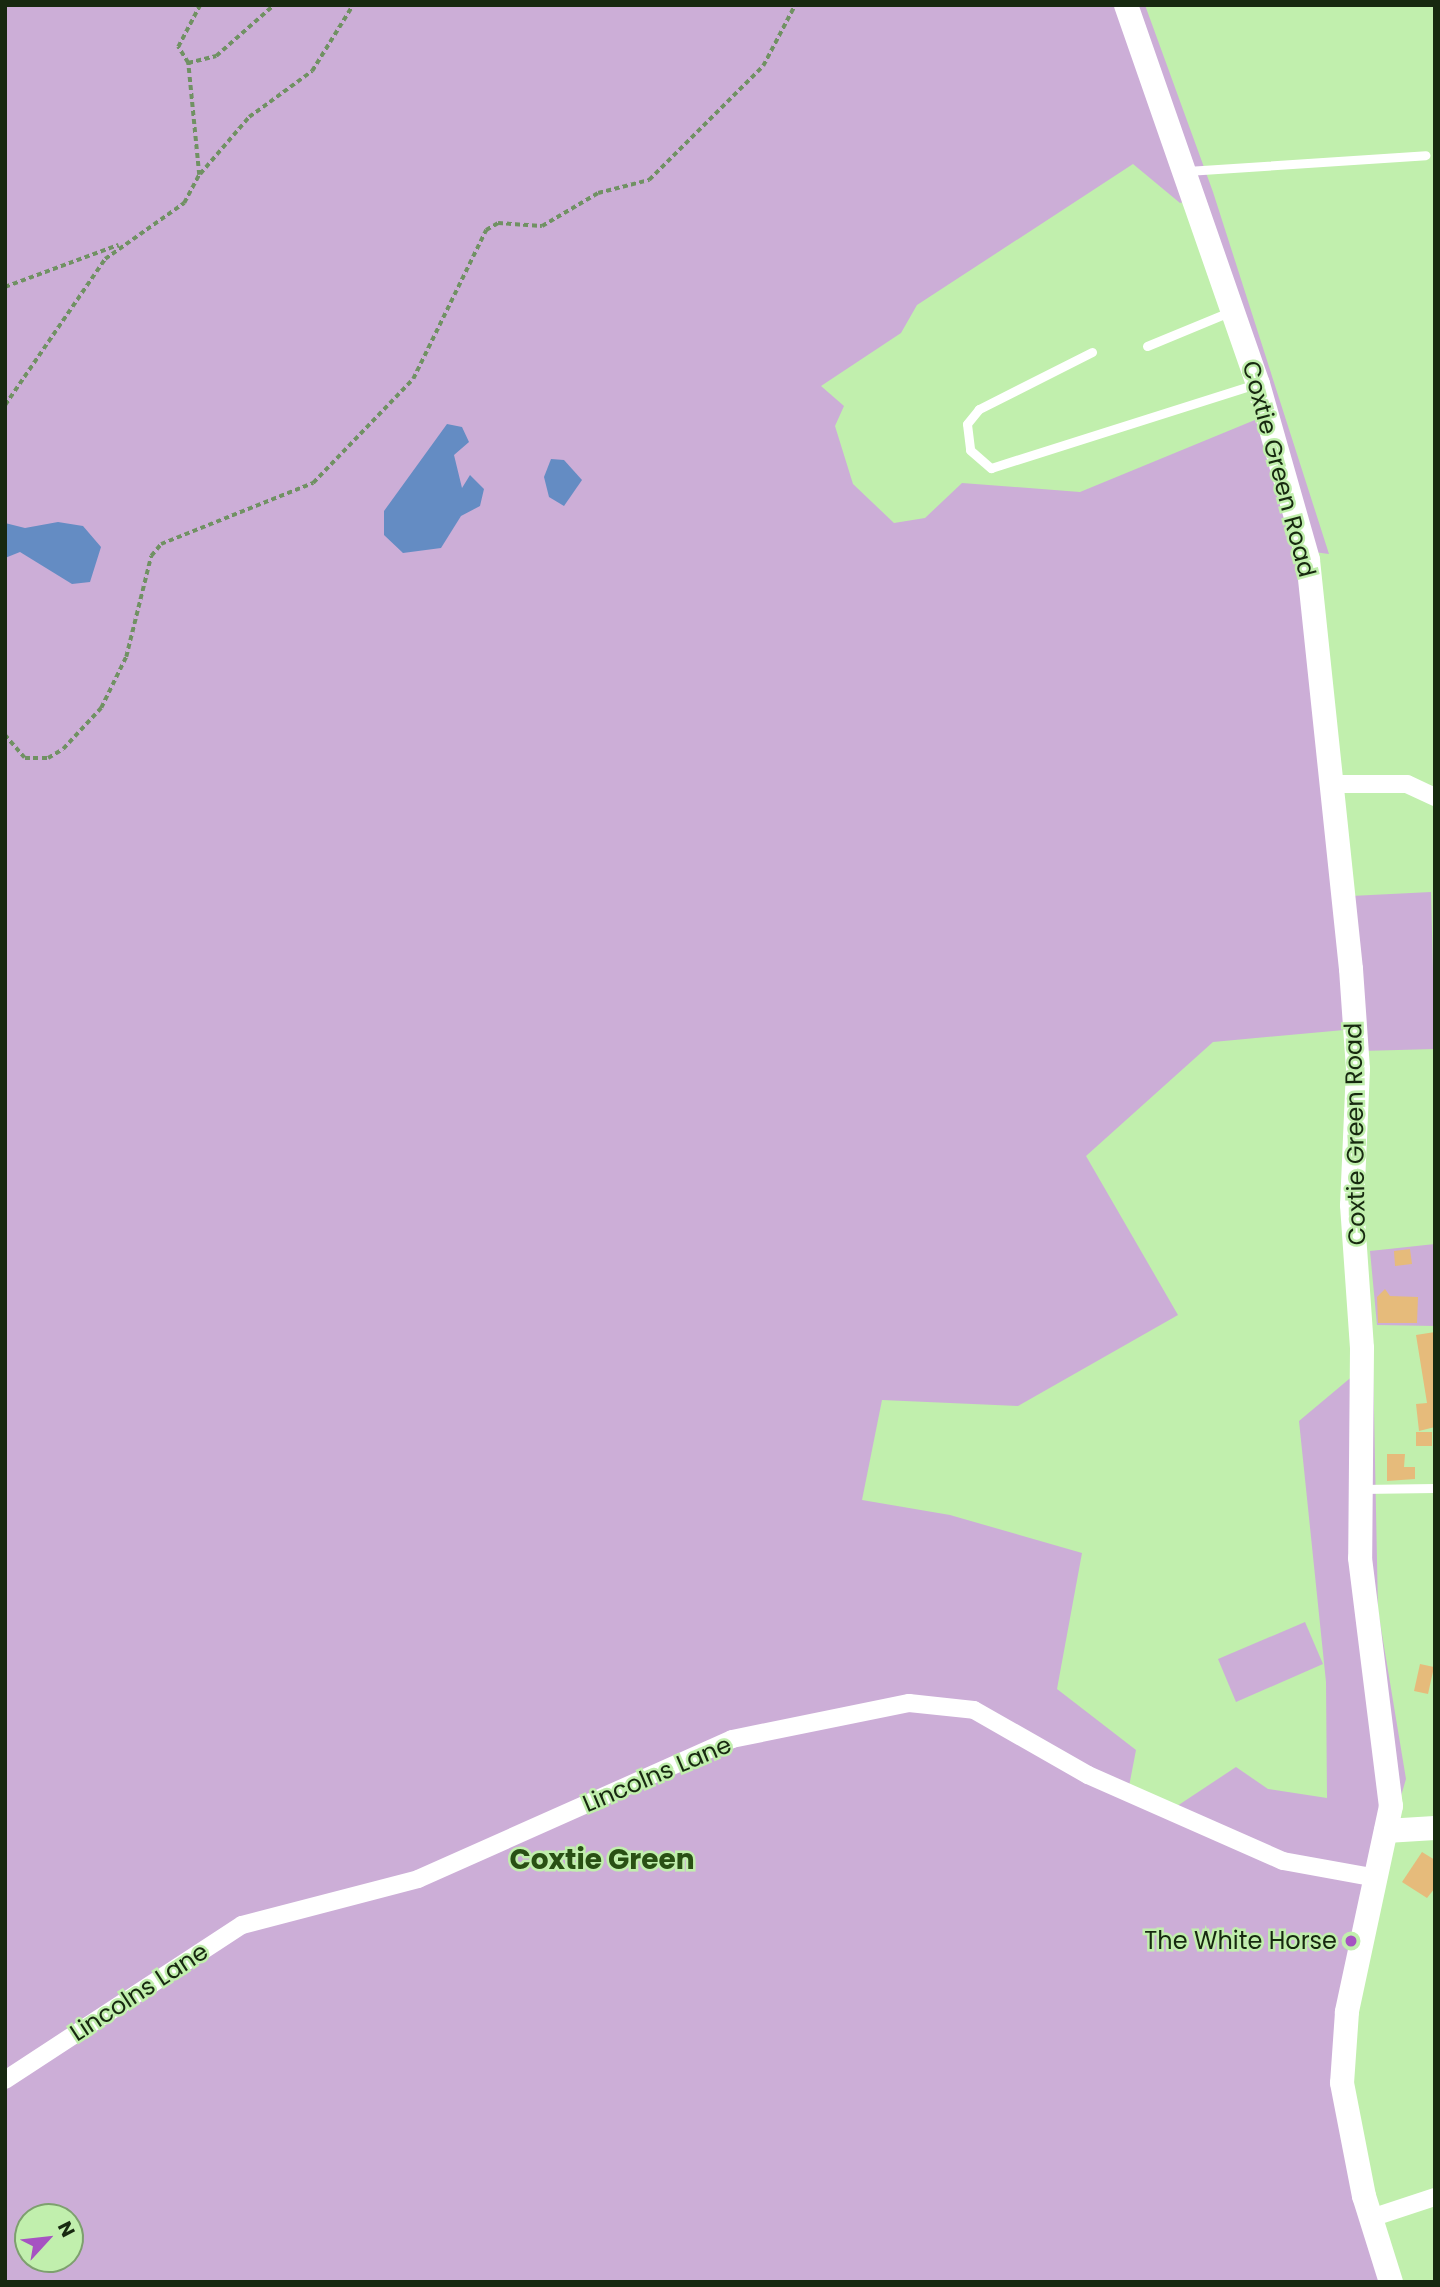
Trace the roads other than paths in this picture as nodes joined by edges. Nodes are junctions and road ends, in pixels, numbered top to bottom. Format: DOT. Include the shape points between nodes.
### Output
graph roads {
  1 [pos="1126,5"];
  2 [pos="1425,155"];
  3 [pos="1187,171"];
  4 [pos="1234,311"];
  5 [pos="1147,346"];
  6 [pos="1092,352"];
  7 [pos="1258,384"];
  8 [pos="1331,784"];
  9 [pos="1435,797"];
  10 [pos="1435,1488"];
  11 [pos="1359,1489"];
  12 [pos="1435,1828"];
  13 [pos="1386,1831"];
  14 [pos="1377,1878"];
  15 [pos="5,2080"];
  16 [pos="1435,2197"];
  17 [pos="1371,2218"];
  18 [pos="1391,2282"];
  1 -- 3 [label="street, Coxtie Green Road"];
  2 -- 3 [label="lane"];
  3 -- 4 [label="street, Coxtie Green Road"];
  4 -- 5 [label="lane"];
  4 -- 7 [label="street, Coxtie Green Road"];
  6 -- 7 [label="lane" via="979,410 967,424 970,450 991,468"];
  7 -- 8 [label="street, Coxtie Green Road" via="1308,561"];
  8 -- 9 [label="street" via="1380,781"];
  8 -- 11 [label="street, Coxtie Green Road" via="1358,1069 1352,1205 1362,1348"];
  10 -- 11 [label="lane"];
  11 -- 13 [label="street, Coxtie Green Road" via="1360,1558 1387,1751"];
  12 -- 13 [label="street"];
  13 -- 14 [label="street, Coxtie Green Road"];
  14 -- 15 [label="street, Lincolns Lane" via="1283,1861 1088,1775 974,1710 909,1703 733,1739 418,1879 242,1925"];
  14 -- 17 [label="street, Coxtie Green Road" via="1347,2012 1342,2083"];
  16 -- 17 [label="street"];
  17 -- 18 [label="street, Coxtie Green Road"];
}
